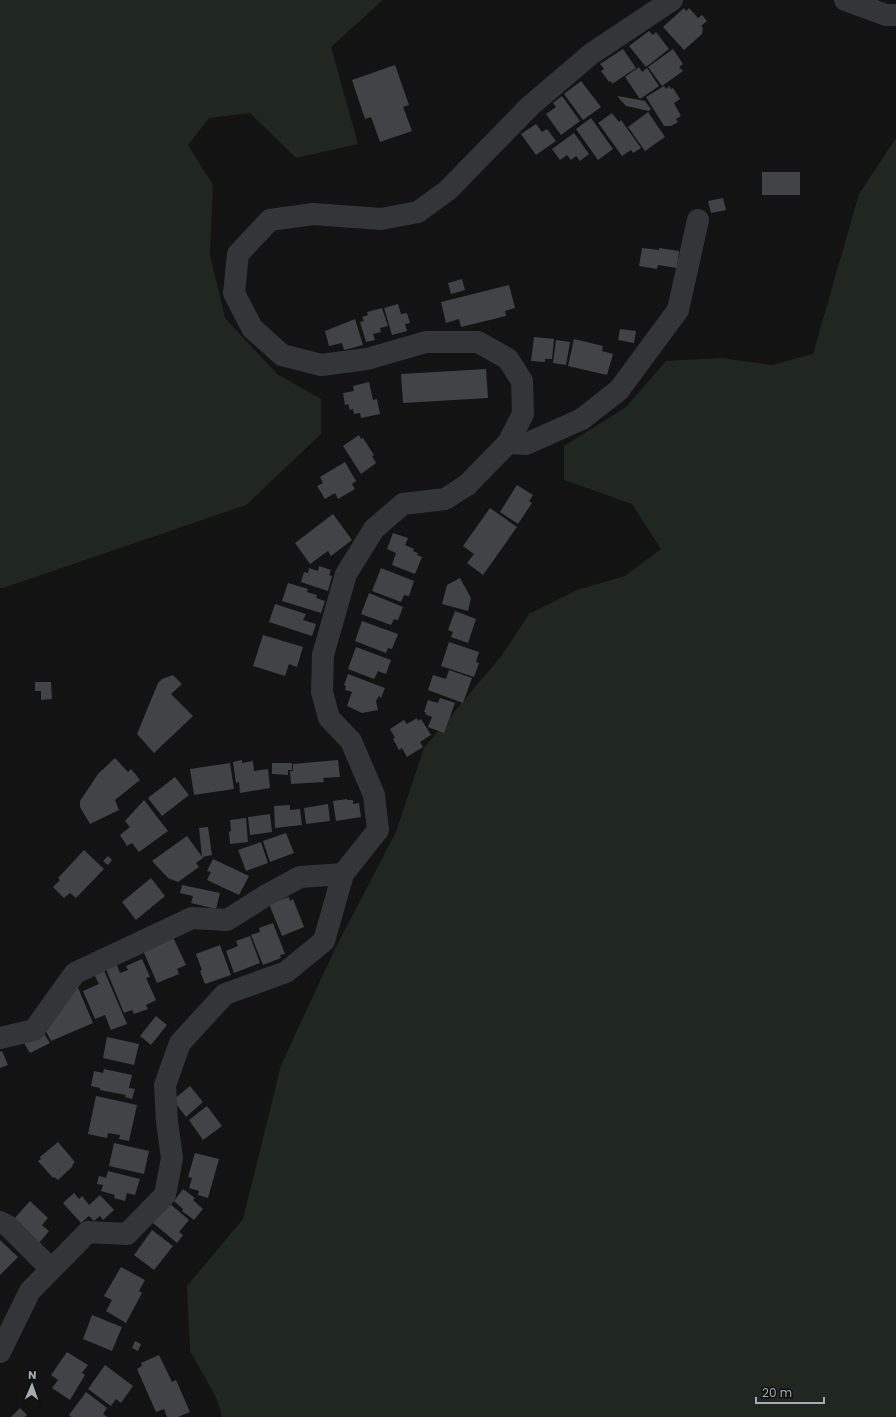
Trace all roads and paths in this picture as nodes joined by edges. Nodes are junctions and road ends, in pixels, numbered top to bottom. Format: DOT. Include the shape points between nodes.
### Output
graph roads {
  1 [pos="672,0"];
  2 [pos="845,0"];
  3 [pos="896,15"];
  4 [pos="698,220"];
  5 [pos="508,443"];
  6 [pos="343,874"];
  7 [pos="0,1038"];
  8 [pos="0,1222"];
  9 [pos="51,1269"];
  10 [pos="0,1352"];
  1 -- 5 [label="street" via="590,54 530,106 448,190 418,212 381,219 313,214 270,220 238,254 234,292 252,328 282,355 322,365 367,359 426,342 478,342 508,359 522,381 523,414"];
  2 -- 3 [label="street" via="886,15"];
  4 -- 5 [label="street" via="678,310 619,390 582,419 526,444"];
  5 -- 6 [label="street" via="468,485 445,499 403,504 374,529 346,574 323,655 322,692 329,718 350,741 374,795 378,830"];
  6 -- 7 [label="street" via="300,877 228,920 192,918 75,973 34,1030"];
  6 -- 9 [label="street" via="324,941 286,972 225,994 180,1043 165,1085 172,1158 165,1195 127,1234 88,1232"];
  8 -- 9 [label="street" via="8,1226"];
  9 -- 10 [label="street" via="30,1291"];
}
